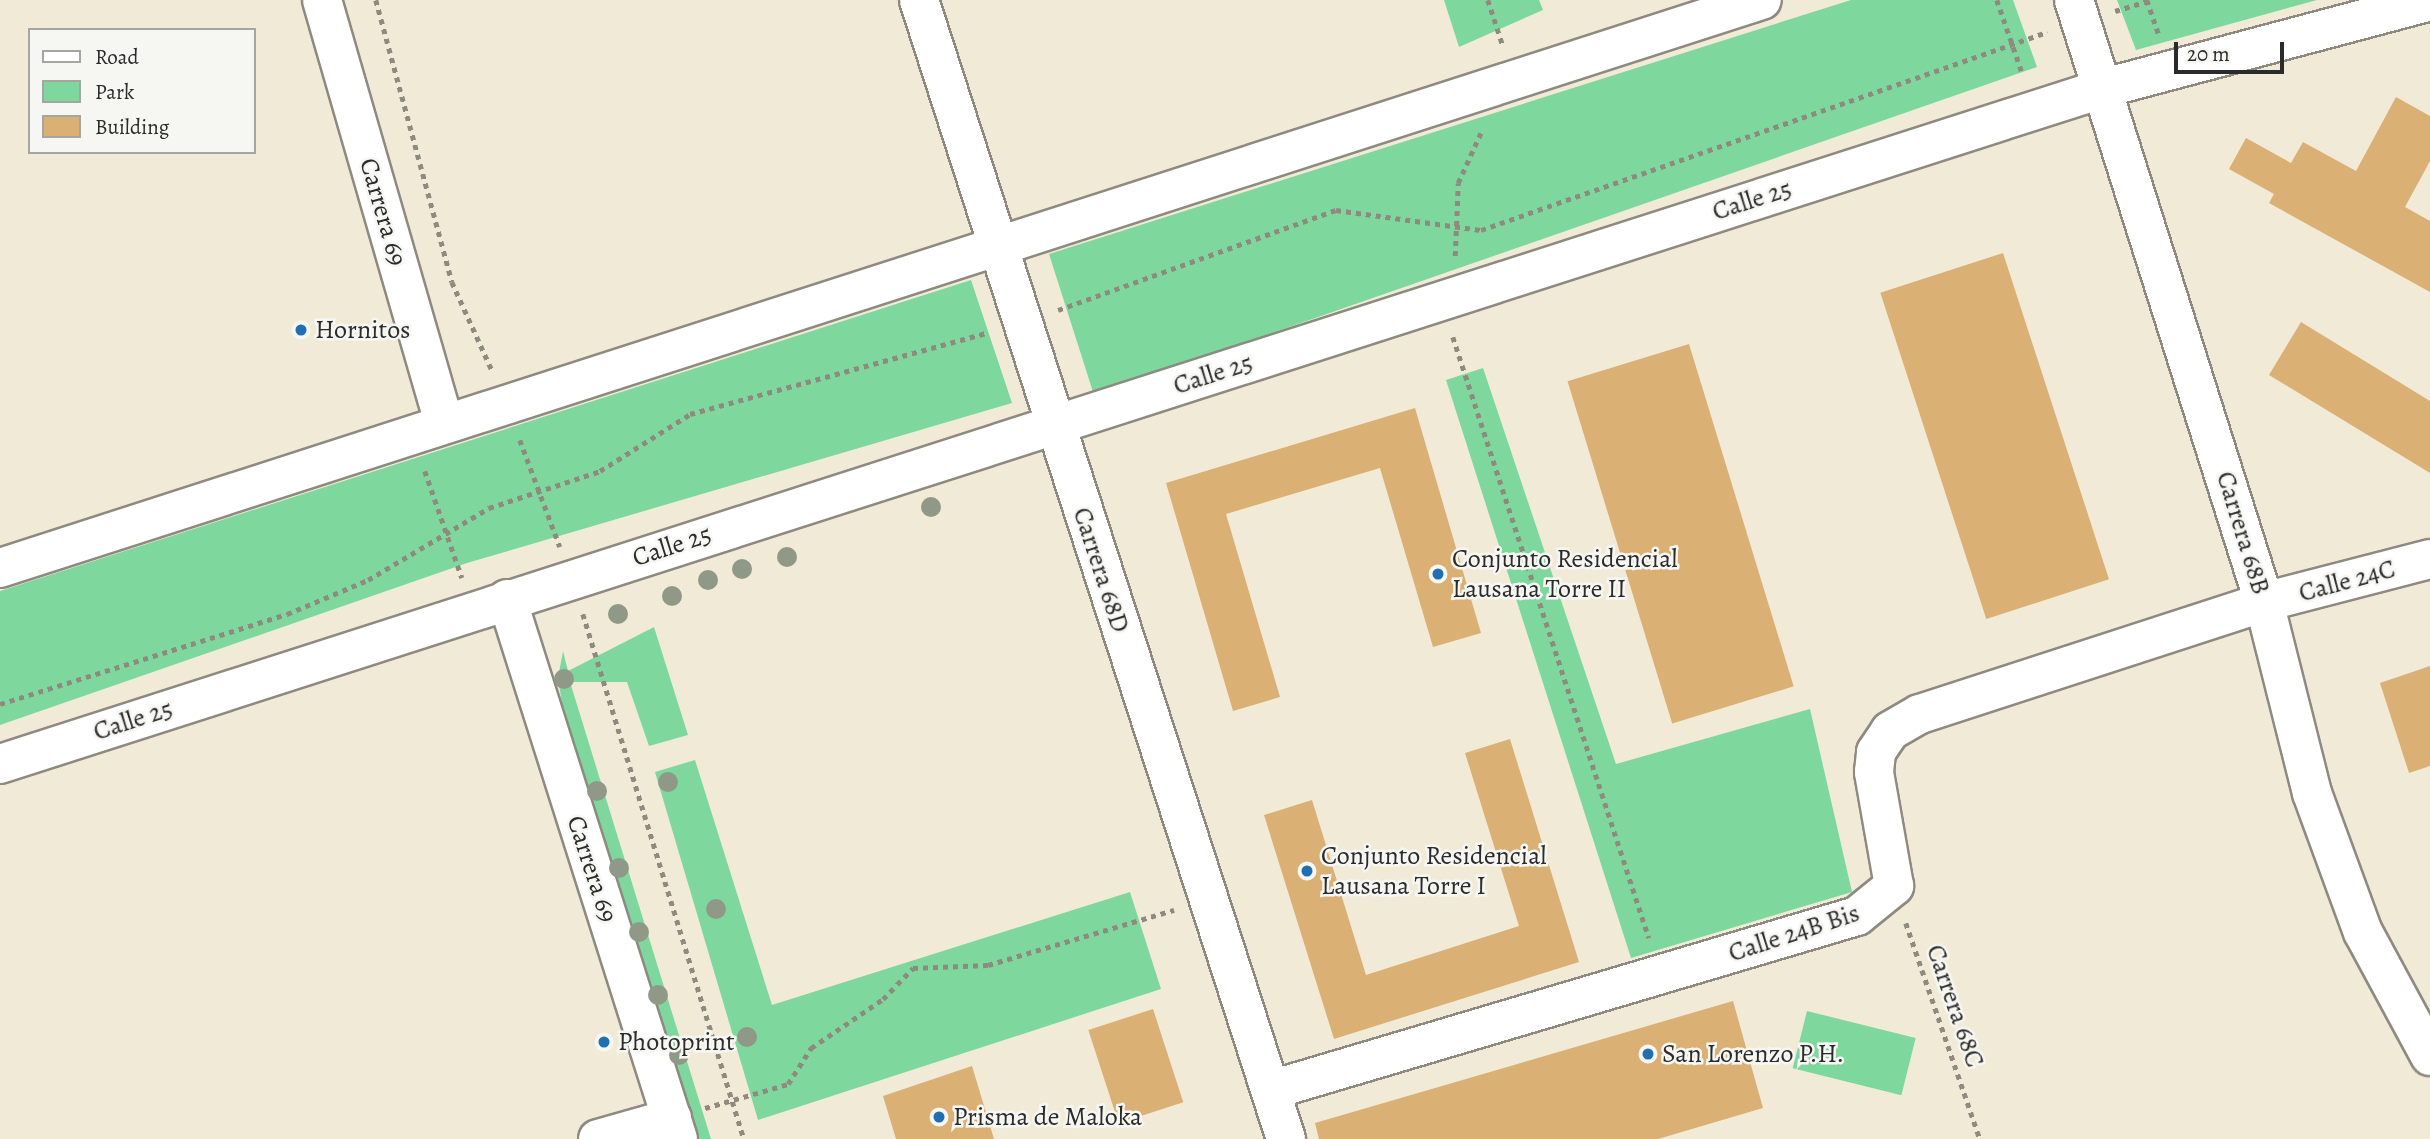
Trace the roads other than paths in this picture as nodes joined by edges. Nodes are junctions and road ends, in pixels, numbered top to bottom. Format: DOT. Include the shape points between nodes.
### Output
graph roads {
  1 [pos="322,0"];
  2 [pos="919,0"];
  3 [pos="1762,0"];
  4 [pos="2430,1"];
  5 [pos="2078,11"];
  6 [pos="2104,88"];
  7 [pos="996,250"];
  8 [pos="1053,425"];
  9 [pos="428,430"];
  10 [pos="2430,559"];
  11 [pos="0,568"];
  12 [pos="2264,602"];
  13 [pos="489,604"];
  14 [pos="0,764"];
  15 [pos="2430,1056"];
  16 [pos="1271,1090"];
  17 [pos="675,1128"];
  18 [pos="598,1139"];
  19 [pos="1286,1139"];
  1 -- 9 [label="street, Carrera 69"];
  2 -- 7 [label="street, Carrera 68D"];
  3 -- 7 [label="street" via="1506,71"];
  4 -- 6 [label="street, Calle 25"];
  5 -- 6 [label="street, Carrera 68B"];
  6 -- 8 [label="street, Calle 25"];
  6 -- 12 [label="street, Carrera 68B"];
  7 -- 8 [label="street, Carrera 68D"];
  7 -- 9 [label="street"];
  8 -- 13 [label="street, Calle 25"];
  8 -- 16 [label="street, Carrera 68D"];
  9 -- 11 [label="street"];
  10 -- 12 [label="street, Calle 24C"];
  12 -- 15 [label="street, Carrera 68B" via="2312,793 2363,933"];
  12 -- 16 [label="street, Calle 24B Bis" via="1920,714 1890,731 1876,751 1874,772 1894,886 1857,916"];
  13 -- 14 [label="street, Calle 25"];
  13 -- 17 [label="street, Carrera 69"];
  16 -- 19 [label="street, Carrera 68D"];
  17 -- 18 [label="street"];
}
